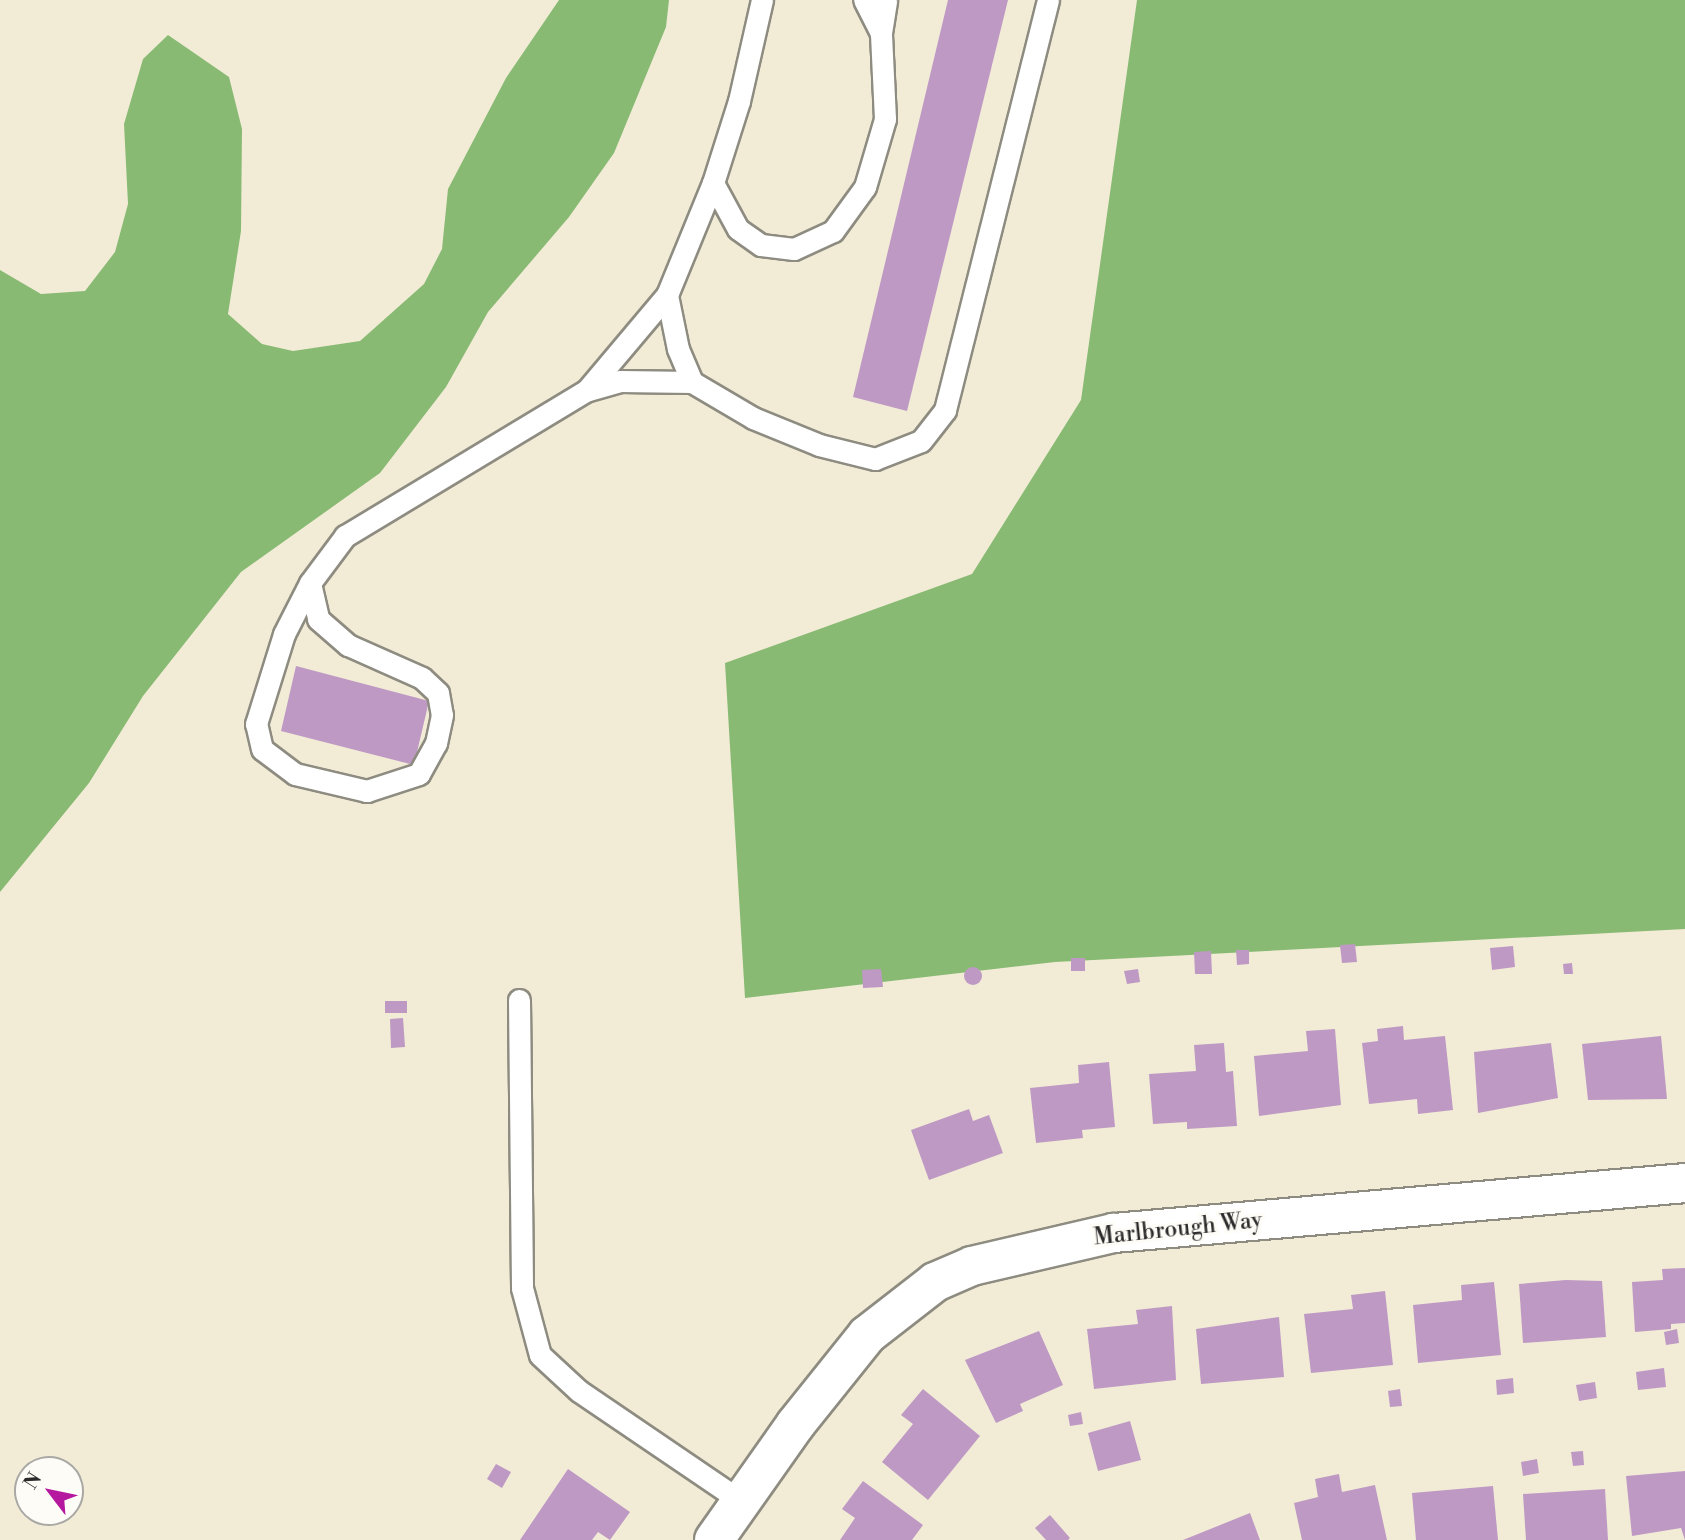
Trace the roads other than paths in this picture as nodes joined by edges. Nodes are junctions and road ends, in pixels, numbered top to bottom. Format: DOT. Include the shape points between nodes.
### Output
graph roads {
  1 [pos="762,0"];
  2 [pos="864,0"];
  3 [pos="886,0"];
  4 [pos="1048,0"];
  5 [pos="881,33"];
  6 [pos="713,183"];
  7 [pos="667,295"];
  8 [pos="692,382"];
  9 [pos="587,390"];
  10 [pos="310,583"];
  11 [pos="519,1000"];
  12 [pos="1685,1183"];
  13 [pos="741,1501"];
  14 [pos="713,1540"];
  1 -- 6 [label="lane" via="739,101"];
  2 -- 5 [label="lane"];
  3 -- 5 [label="lane"];
  4 -- 8 [label="lane" via="945,410 921,441 876,459 864,456 753,418"];
  5 -- 6 [label="lane" via="885,119 865,187 833,232 794,249 761,245 738,229"];
  6 -- 7 [label="lane"];
  7 -- 8 [label="lane" via="678,349"];
  7 -- 9 [label="lane"];
  8 -- 9 [label="lane" via="620,380"];
  9 -- 10 [label="lane" via="345,536"];
  10 -- 10 [label="lane" via="318,619 348,645 422,678 438,693 442,715 436,743 419,774 367,792 295,774 262,749 256,724 268,674"];
  11 -- 13 [label="lane" via="522,1288 540,1354 590,1399"];
  12 -- 13 [label="street, Marlbrough Way" via="1114,1233 972,1266 935,1282 867,1335"];
  13 -- 14 [label="street, Marlbrough Way"];
}
